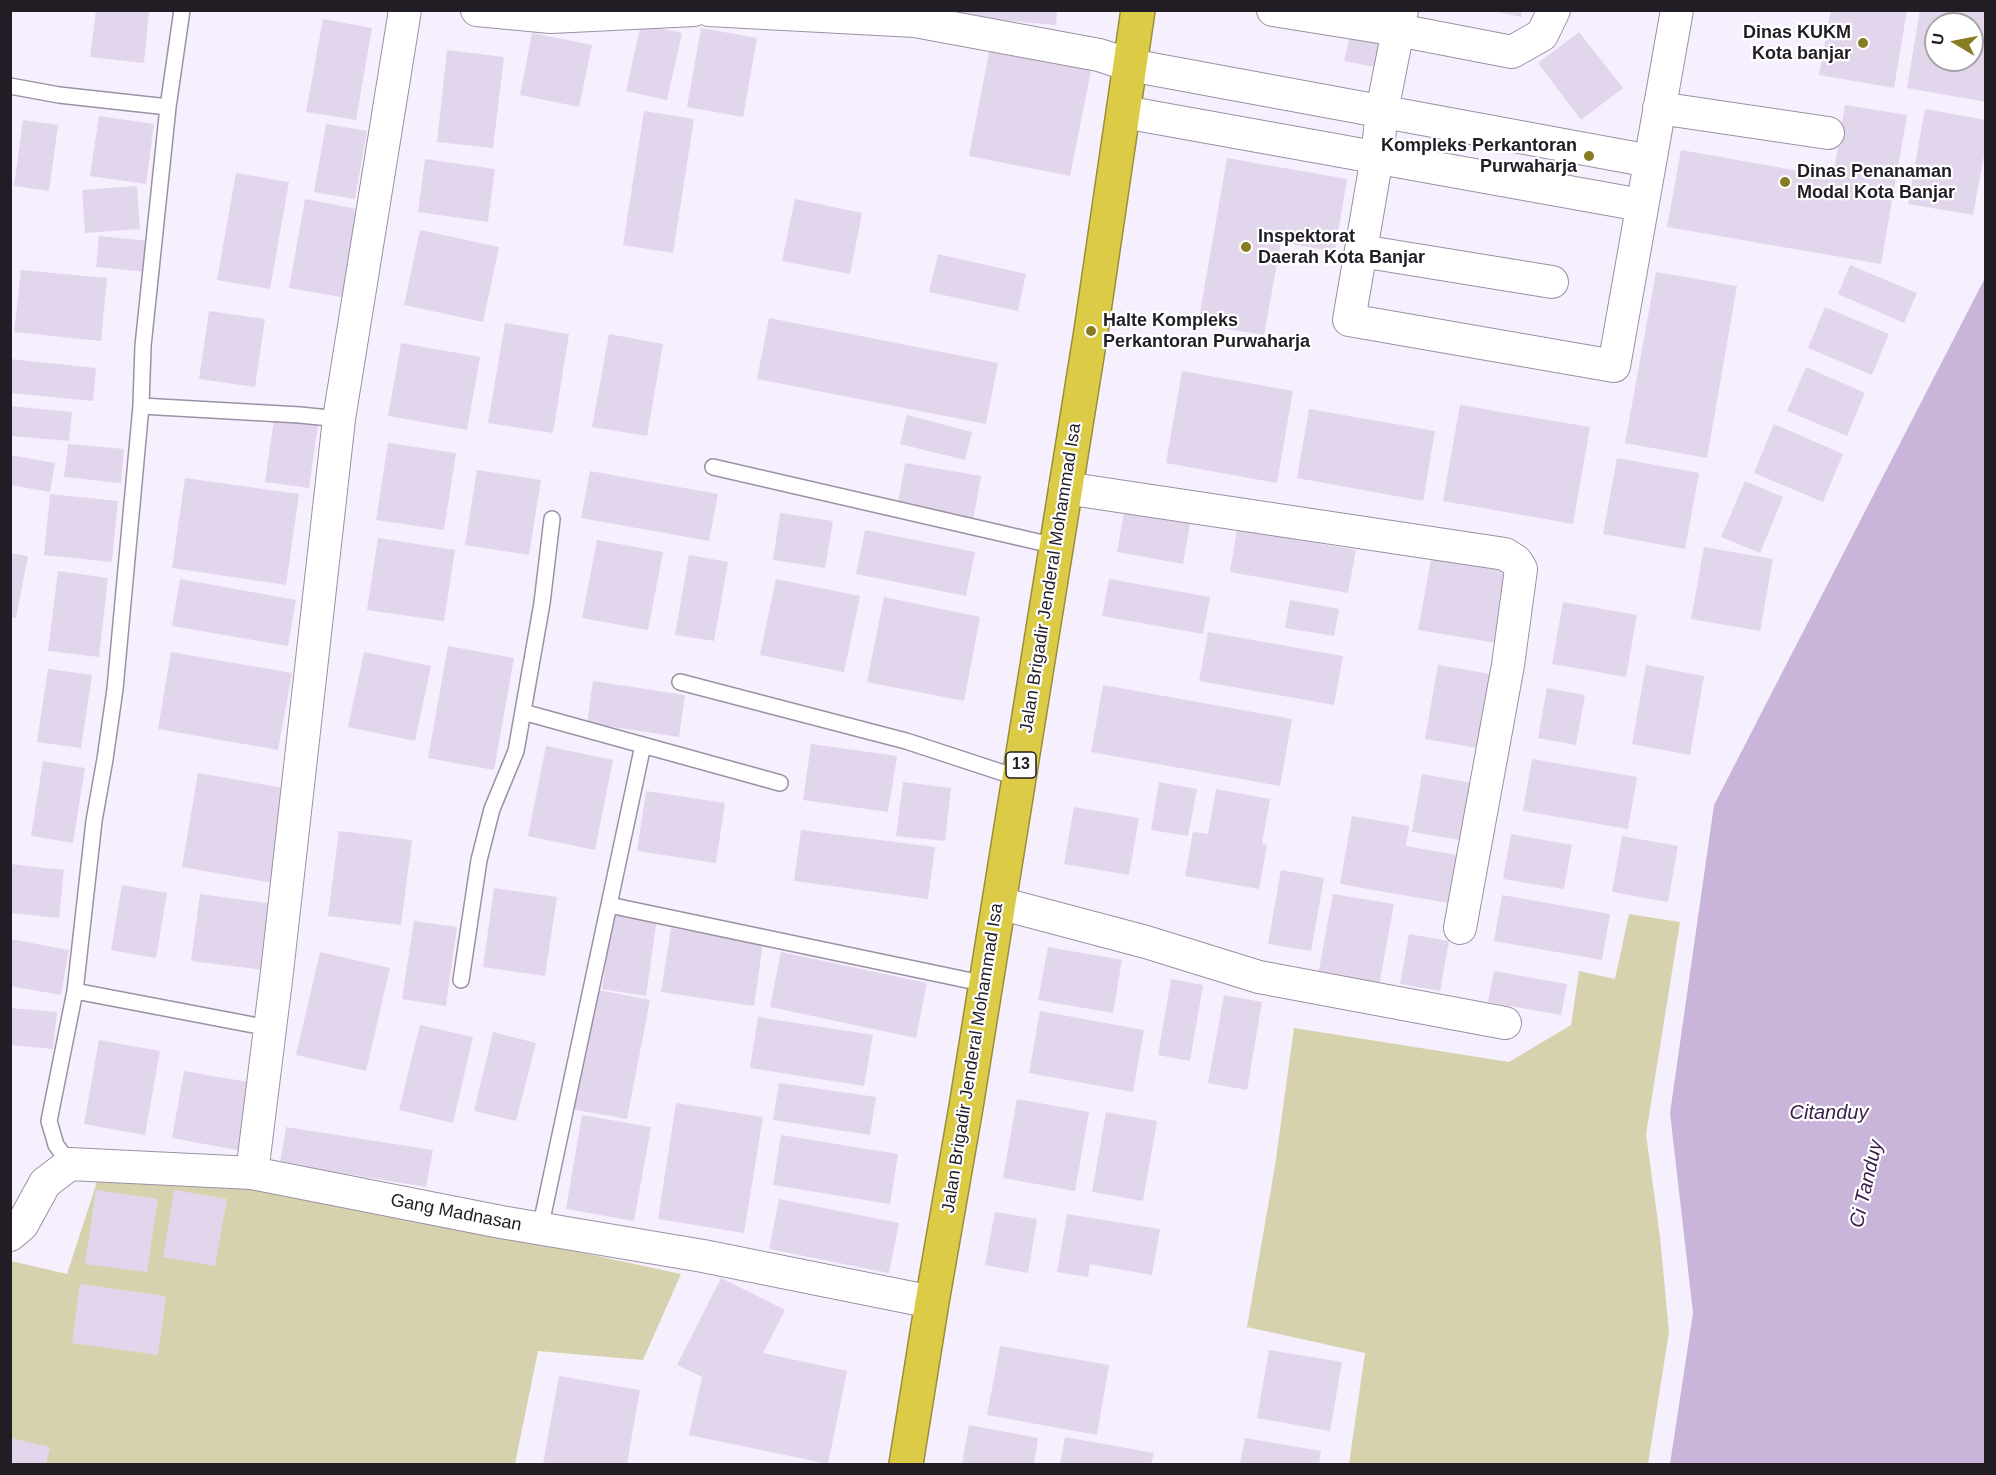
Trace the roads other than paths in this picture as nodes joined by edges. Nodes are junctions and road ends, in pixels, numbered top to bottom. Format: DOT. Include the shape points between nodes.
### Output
graph roads {
  1 [pos="182,10"];
  2 [pos="405,10"];
  3 [pos="477,10"];
  4 [pos="694,10"];
  5 [pos="709,10"];
  6 [pos="1138,10"];
  7 [pos="1273,10"];
  8 [pos="1554,10"];
  9 [pos="1677,10"];
  10 [pos="1329,15"];
  11 [pos="1400,20"];
  12 [pos="1130,65"];
  13 [pos="10,86"];
  14 [pos="168,108"];
  15 [pos="1659,108"];
  16 [pos="1382,111"];
  17 [pos="1124,112"];
  18 [pos="1828,133"];
  19 [pos="1377,157"];
  20 [pos="1650,161"];
  21 [pos="1641,205"];
  22 [pos="1361,251"];
  23 [pos="1552,282"];
  24 [pos="141,406"];
  25 [pos="339,419"];
  26 [pos="713,467"];
  27 [pos="1065,488"];
  28 [pos="552,519"];
  29 [pos="1056,546"];
  30 [pos="680,682"];
  31 [pos="523,712"];
  32 [pos="643,745"];
  33 [pos="1019,778"];
  34 [pos="780,783"];
  35 [pos="999,903"];
  36 [pos="609,905"];
  37 [pos="1460,928"];
  38 [pos="461,980"];
  39 [pos="986,984"];
  40 [pos="75,991"];
  41 [pos="1505,1023"];
  42 [pos="269,1028"];
  43 [pos="70,1164"];
  44 [pos="252,1173"];
  45 [pos="540,1229"];
  46 [pos="10,1235"];
  47 [pos="932,1302"];
  48 [pos="906,1464"];
  1 -- 14 [label="lane"];
  2 -- 25 [label="street"];
  3 -- 4 [label="street" via="551,17"];
  5 -- 12 [label="street" via="915,21 1099,55"];
  6 -- 12 [label="highway, Jalan Brigadir Jenderal Mohammad Isa / 13"];
  7 -- 10 [label="street"];
  8 -- 11 [label="street" via="1542,35 1512,52"];
  9 -- 15 [label="street"];
  10 -- 11 [label="street"];
  11 -- 16 [label="street"];
  12 -- 16 [label="street"];
  12 -- 17 [label="highway, Jalan Brigadir Jenderal Mohammad Isa / 13"];
  13 -- 14 [label="lane"];
  14 -- 24 [label="lane" via="143,346"];
  15 -- 18 [label="street"];
  15 -- 20 [label="street"];
  16 -- 19 [label="street"];
  16 -- 20 [label="street"];
  17 -- 19 [label="street"];
  17 -- 27 [label="highway, Jalan Brigadir Jenderal Mohammad Isa / 13"];
  19 -- 21 [label="street"];
  19 -- 22 [label="street"];
  20 -- 21 [label="street"];
  21 -- 22 [label="street" via="1614,366 1349,320"];
  22 -- 23 [label="street"];
  24 -- 25 [label="lane"];
  24 -- 40 [label="lane" via="115,689 94,821"];
  25 -- 42 [label="street"];
  26 -- 29 [label="lane"];
  27 -- 29 [label="highway, Jalan Brigadir Jenderal Mohammad Isa / 13"];
  27 -- 37 [label="street" via="1505,554 1516,561 1521,569 1508,665"];
  28 -- 31 [label="lane"];
  29 -- 33 [label="highway, Jalan Brigadir Jenderal Mohammad Isa / 13"];
  30 -- 33 [label="lane" via="906,741"];
  31 -- 32 [label="lane"];
  31 -- 38 [label="lane" via="516,752 492,809 479,860"];
  32 -- 34 [label="lane"];
  32 -- 36 [label="lane"];
  33 -- 35 [label="highway, Jalan Brigadir Jenderal Mohammad Isa / 13"];
  35 -- 39 [label="highway, Jalan Brigadir Jenderal Mohammad Isa / 13"];
  35 -- 41 [label="street" via="1259,977"];
  36 -- 39 [label="lane"];
  36 -- 45 [label="lane"];
  39 -- 47 [label="highway, Jalan Brigadir Jenderal Mohammad Isa / 13"];
  40 -- 42 [label="lane"];
  40 -- 43 [label="lane" via="49,1120 56,1145"];
  42 -- 44 [label="street"];
  43 -- 44 [label="street, Gang Madnasan"];
  43 -- 46 [label="street" via="45,1183 22,1225"];
  44 -- 45 [label="street, Gang Madnasan"];
  45 -- 47 [label="street, Gang Madnasan" via="703,1256"];
  47 -- 48 [label="highway, Jalan Brigadir Jenderal Mohammad Isa / 13"];
}
